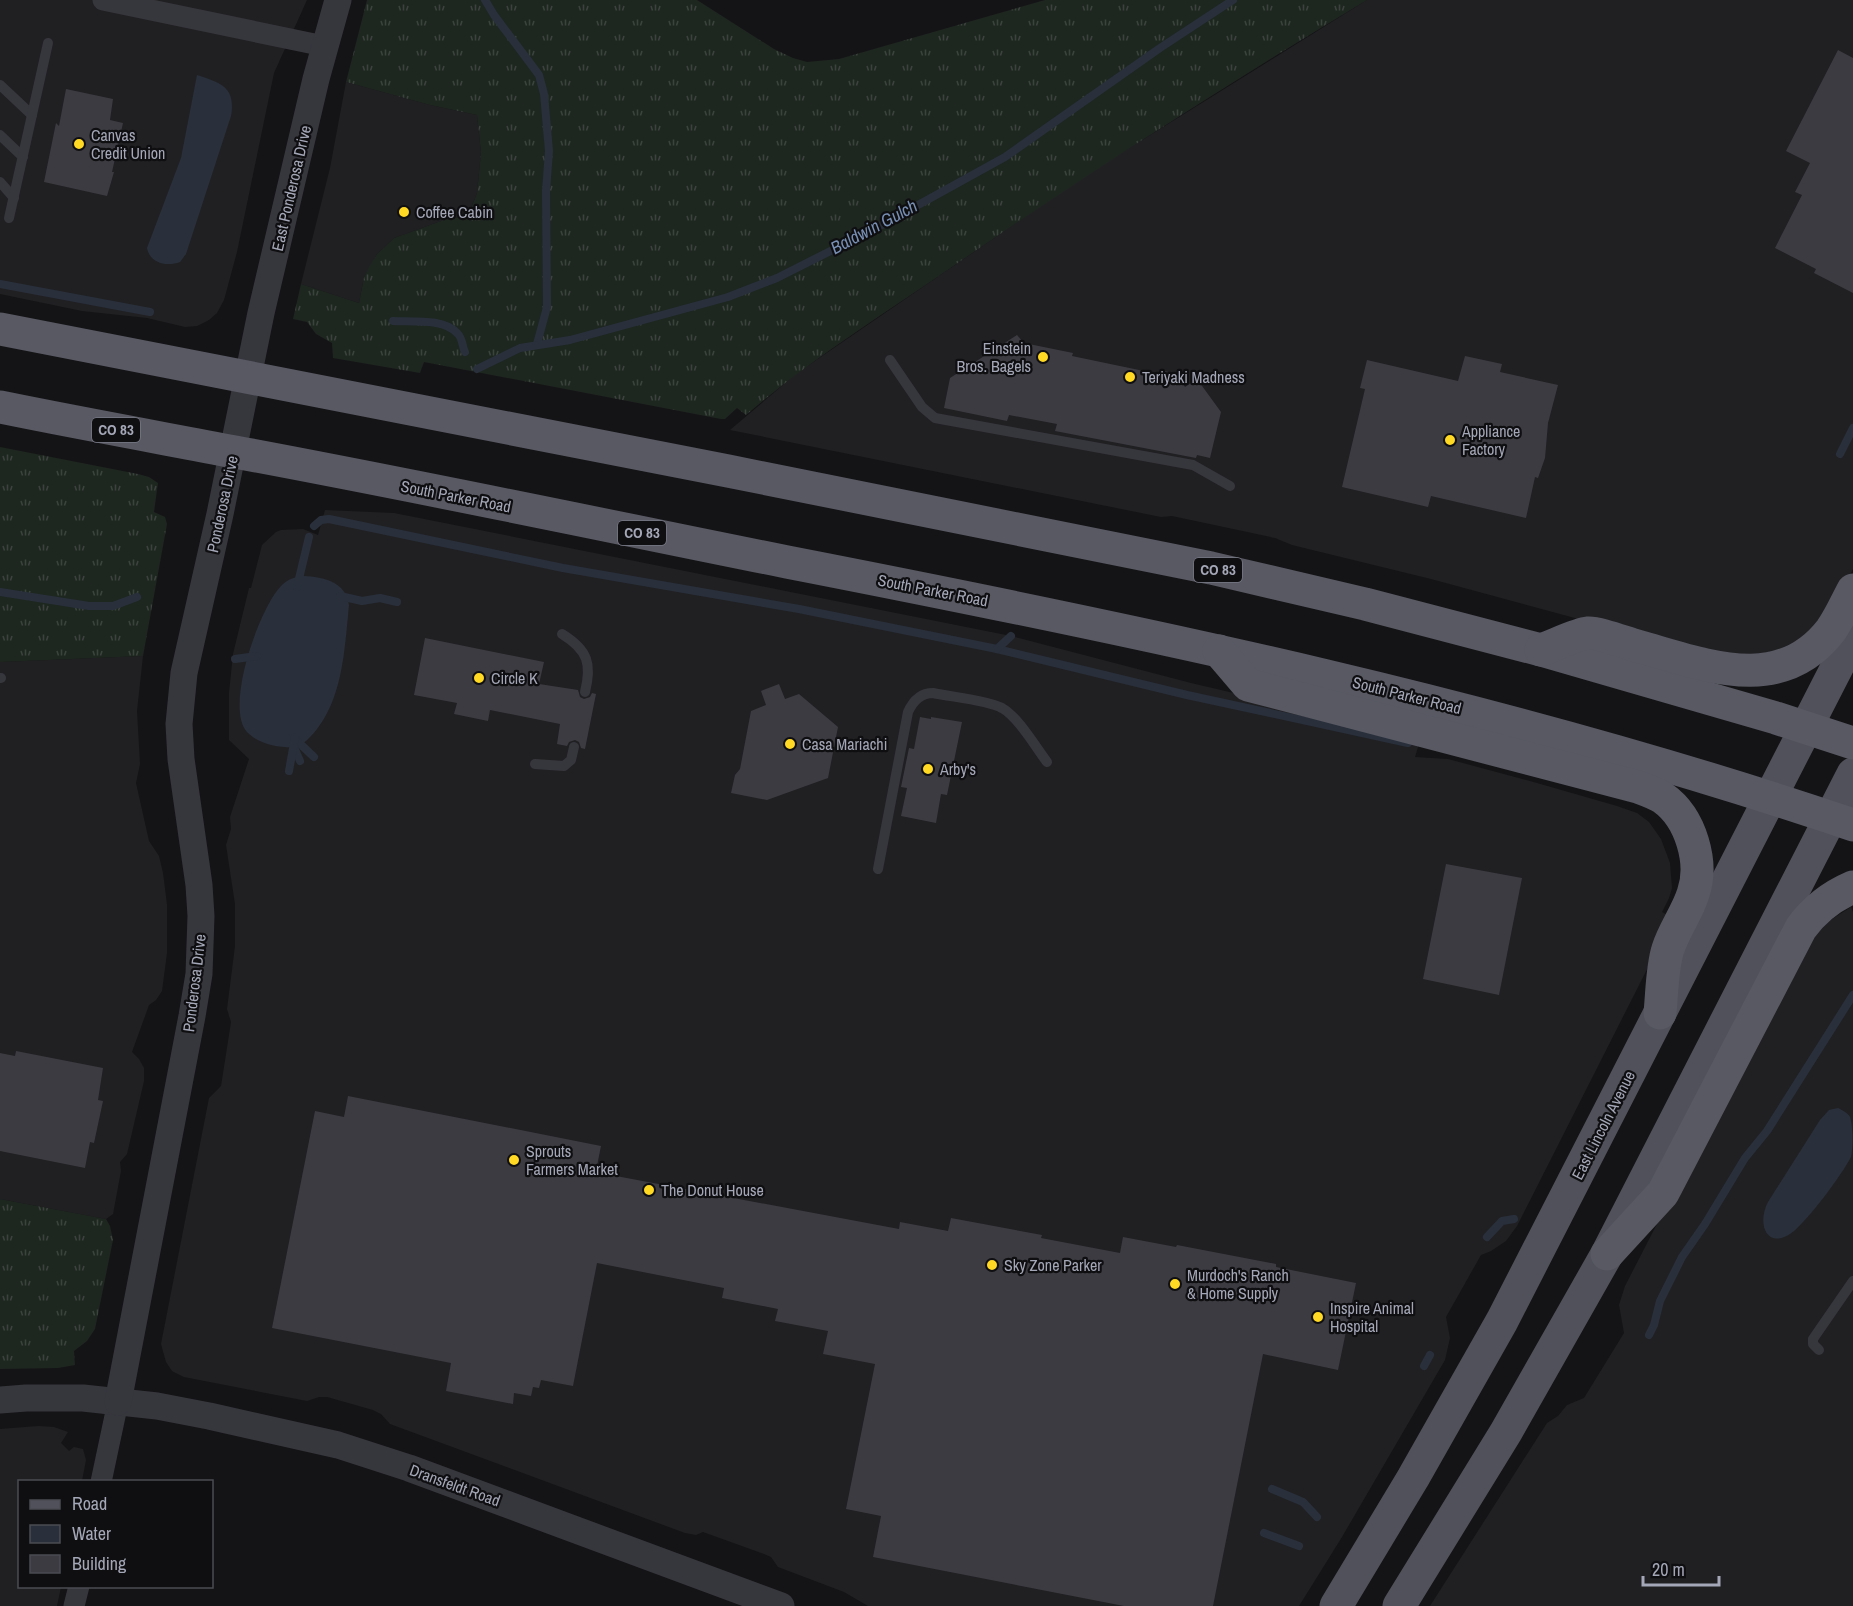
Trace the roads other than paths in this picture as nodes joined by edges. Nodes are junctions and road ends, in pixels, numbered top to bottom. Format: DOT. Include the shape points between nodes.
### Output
graph roads {
  1 [pos="103,0"];
  2 [pos="338,0"];
  3 [pos="48,43"];
  4 [pos="324,46"];
  5 [pos="0,85"];
  6 [pos="32,115"];
  7 [pos="0,135"];
  8 [pos="23,157"];
  9 [pos="0,182"];
  10 [pos="14,198"];
  11 [pos="9,218"];
  12 [pos="0,329"];
  13 [pos="890,360"];
  14 [pos="248,377"];
  15 [pos="0,407"];
  16 [pos="233,451"];
  17 [pos="1230,486"];
  18 [pos="1853,590"];
  19 [pos="562,634"];
  20 [pos="1853,636"];
  21 [pos="1541,650"];
  22 [pos="1219,651"];
  23 [pos="585,692"];
  24 [pos="1806,727"];
  25 [pos="1853,743"];
  26 [pos="574,747"];
  27 [pos="1047,762"];
  28 [pos="535,764"];
  29 [pos="1853,774"];
  30 [pos="1770,797"];
  31 [pos="1842,821"];
  32 [pos="878,869"];
  33 [pos="1853,887"];
  34 [pos="1660,1013"];
  35 [pos="1607,1254"];
  36 [pos="1853,1281"];
  37 [pos="1819,1350"];
  38 [pos="0,1400"];
  39 [pos="118,1401"];
  40 [pos="101,1480"];
  41 [pos="78,1588"];
  42 [pos="74,1606"];
  43 [pos="781,1606"];
  44 [pos="1336,1606"];
  45 [pos="1399,1606"];
  1 -- 4 [label="street"];
  2 -- 4 [label="street, East Ponderosa Drive"];
  3 -- 6 [label="lane"];
  4 -- 14 [label="street, East Ponderosa Drive"];
  5 -- 6 [label="lane"];
  6 -- 8 [label="lane"];
  7 -- 8 [label="lane"];
  8 -- 10 [label="lane"];
  9 -- 10 [label="lane"];
  10 -- 11 [label="lane"];
  12 -- 14 [label="highway, CO 83"];
  13 -- 17 [label="lane" via="922,407 935,418 1193,465"];
  14 -- 16 [label="street, Ponderosa Drive"];
  14 -- 21 [label="highway, CO 83" via="1211,568"];
  15 -- 16 [label="highway, South Parker Road / CO 83"];
  16 -- 22 [label="highway, South Parker Road / CO 83" via="950,593"];
  16 -- 39 [label="street, Ponderosa Drive" via="179,709 182,776 201,903 199,974"];
  18 -- 21 [label="highway" via="1831,629 1817,644 1793,661 1768,670 1720,668 1589,633"];
  19 -- 23 [label="lane" via="576,644 588,661"];
  20 -- 24 [label="main road, East Lincoln Avenue"];
  21 -- 24 [label="highway, CO 83"];
  22 -- 30 [label="highway, South Parker Road / CO 83" via="1469,711"];
  22 -- 34 [label="highway" via="1248,685 1638,787 1663,798 1686,826 1698,872 1690,905 1668,949"];
  24 -- 25 [label="highway, CO 83"];
  24 -- 30 [label="main road, East Lincoln Avenue"];
  26 -- 28 [label="lane" via="571,760 564,766"];
  27 -- 32 [label="lane" via="1003,708 925,694 908,712"];
  29 -- 31 [label="main road"];
  30 -- 31 [label="highway, South Parker Road / CO 83"];
  30 -- 34 [label="main road, East Lincoln Avenue"];
  31 -- 35 [label="main road"];
  33 -- 35 [label="highway" via="1819,908 1801,928 1663,1193"];
  34 -- 44 [label="main road, East Lincoln Avenue" via="1490,1343"];
  35 -- 45 [label="main road" via="1506,1432"];
  36 -- 37 [label="lane" via="1813,1339"];
  38 -- 39 [label="street" via="67,1397"];
  39 -- 40 [label="street"];
  39 -- 43 [label="street, Dransfeldt Road" via="209,1416 362,1452"];
  41 -- 42 [label="street"];
}
